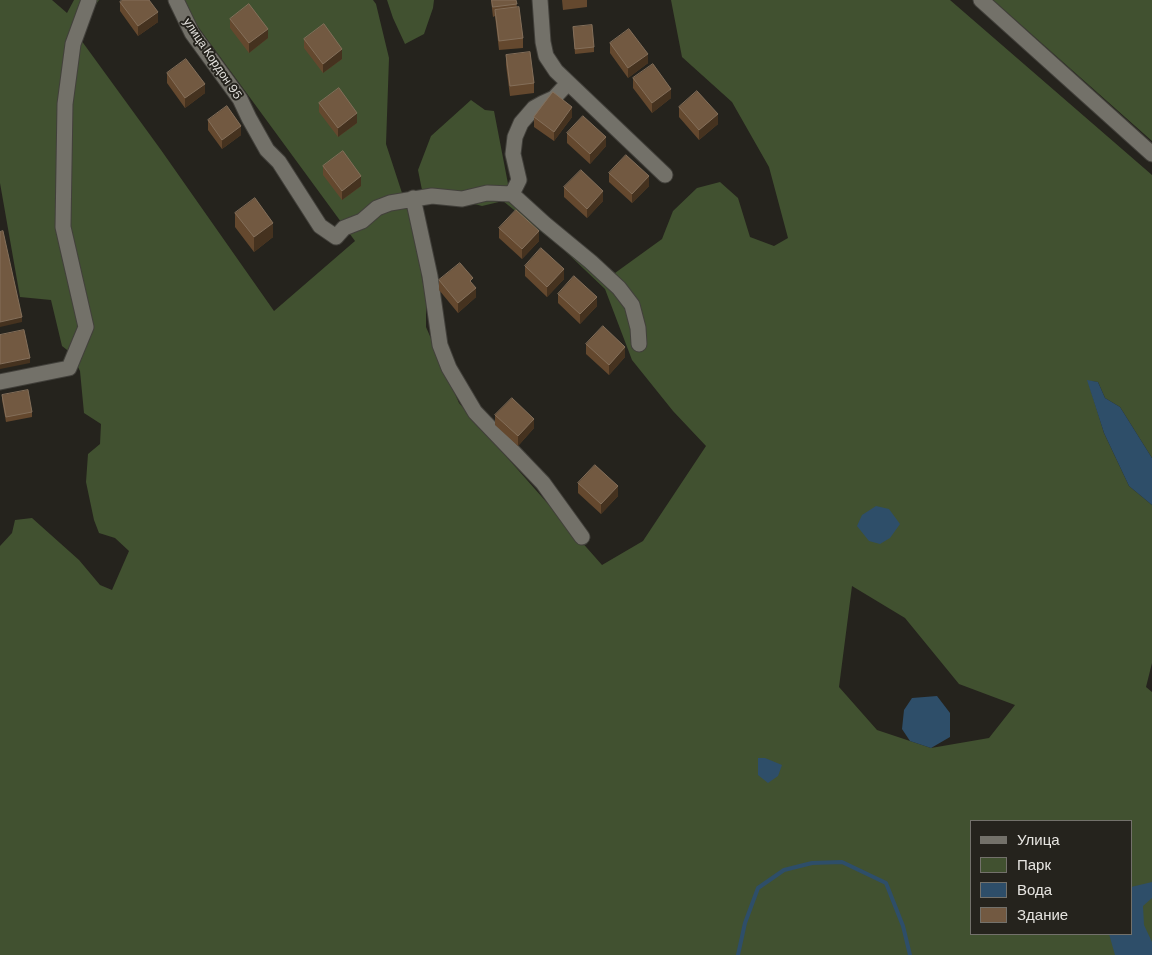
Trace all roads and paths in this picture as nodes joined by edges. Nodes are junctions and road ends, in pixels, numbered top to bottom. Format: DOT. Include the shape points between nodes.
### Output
graph roads {
  1 [pos="89,0"];
  2 [pos="176,0"];
  3 [pos="540,0"];
  4 [pos="981,0"];
  5 [pos="568,83"];
  6 [pos="1152,154"];
  7 [pos="665,175"];
  8 [pos="512,194"];
  9 [pos="412,198"];
  10 [pos="639,344"];
  11 [pos="0,382"];
  12 [pos="582,537"];
  1 -- 11 [label="street" via="72,44 65,104 63,227 86,327 69,368"];
  2 -- 9 [label="street, улица Кордон 95" via="192,33 240,99 267,150 279,162 320,226 336,237 344,228 362,221 377,208"];
  3 -- 5 [label="street" via="546,56"];
  4 -- 6 [label="street"];
  5 -- 7 [label="street"];
  5 -- 8 [label="street" via="554,98 534,108 521,123 512,154 519,180"];
  8 -- 9 [label="street"];
  8 -- 10 [label="street" via="619,288 632,304"];
  9 -- 12 [label="street" via="430,276 440,345 449,368 475,412 543,483"];
}
